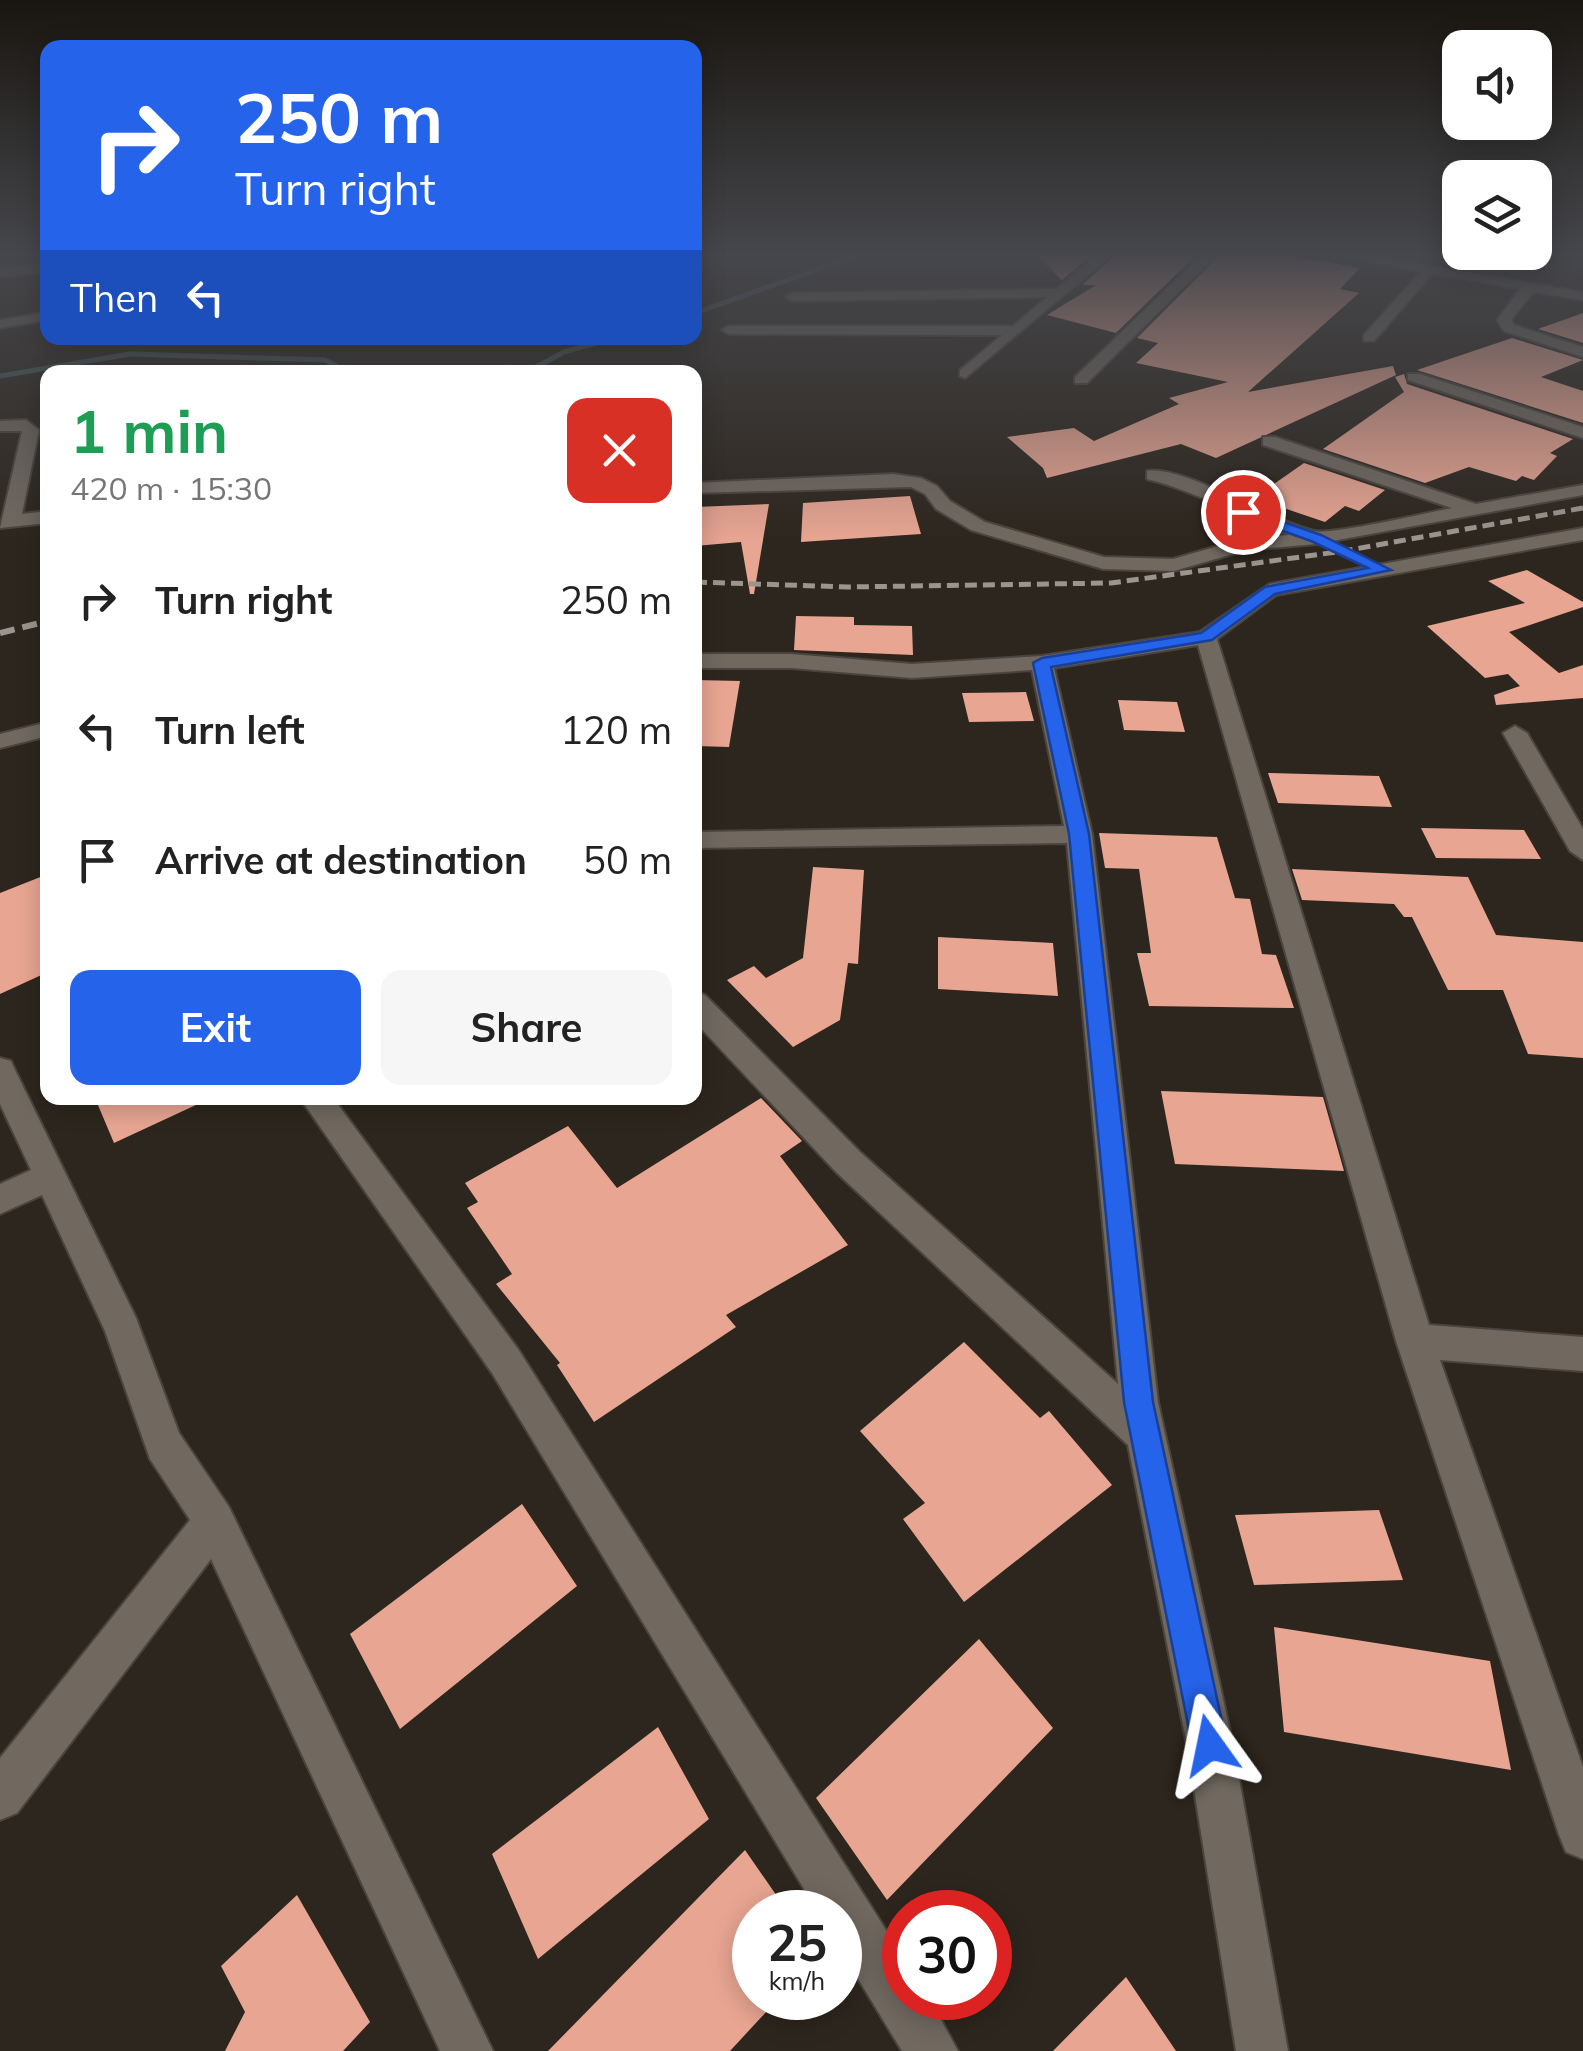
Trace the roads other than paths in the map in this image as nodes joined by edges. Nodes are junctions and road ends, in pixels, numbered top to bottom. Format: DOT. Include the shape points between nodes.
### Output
graph roads {
  1 [pos="994,350"];
  2 [pos="1110,350"];
  3 [pos="966,373"];
  4 [pos="1414,377"];
  5 [pos="1081,380"];
  6 [pos="40,424"];
  7 [pos="26,425"];
  8 [pos="0,426"];
  9 [pos="1583,433"];
  10 [pos="1269,440"];
  11 [pos="1153,475"];
  12 [pos="702,479"];
  13 [pos="788,484"];
  14 [pos="702,488"];
  15 [pos="1583,490"];
  16 [pos="1476,510"];
  17 [pos="40,518"];
  18 [pos="6,521"];
  19 [pos="1583,534"];
  20 [pos="1316,538"];
  21 [pos="1384,570"];
  22 [pos="1206,637"];
  23 [pos="702,661"];
  24 [pos="1042,663"];
  25 [pos="40,731"];
  26 [pos="1514,733"];
  27 [pos="0,741"];
  28 [pos="1079,834"];
  29 [pos="702,840"];
  30 [pos="1583,850"];
  31 [pos="702,1010"];
  32 [pos="0,1070"];
  33 [pos="321,1105"];
  34 [pos="50,1176"];
  35 [pos="0,1200"];
  36 [pos="1415,1341"];
  37 [pos="1583,1354"];
  38 [pos="1146,1435"];
  39 [pos="214,1520"];
  40 [pos="0,1796"];
  41 [pos="1583,1835"];
  42 [pos="466,2051"];
  43 [pos="932,2051"];
  44 [pos="1262,2051"];
  1 -- 3 [label="street"];
  2 -- 5 [label="street"];
  4 -- 9 [label="street"];
  6 -- 7 [label="street"];
  7 -- 8 [label="street"];
  7 -- 18 [label="street" via="31,430"];
  10 -- 16 [label="street"];
  11 -- 20 [label="street" via="1183,480 1243,512"];
  12 -- 13 [label="street"];
  13 -- 14 [label="street"];
  13 -- 20 [label="street" via="915,482 978,526 1103,563 1174,565 1246,544"];
  15 -- 16 [label="street"];
  16 -- 20 [label="street"];
  17 -- 18 [label="street"];
  19 -- 21 [label="street"];
  20 -- 21 [label="street"];
  21 -- 22 [label="street" via="1270,590"];
  22 -- 24 [label="street"];
  22 -- 36 [label="street"];
  23 -- 24 [label="street" via="912,671"];
  24 -- 28 [label="street"];
  25 -- 27 [label="street"];
  26 -- 30 [label="street"];
  28 -- 29 [label="street"];
  28 -- 38 [label="street"];
  31 -- 38 [label="street" via="848,1162"];
  32 -- 34 [label="street"];
  33 -- 43 [label="street" via="505,1361"];
  34 -- 35 [label="street"];
  34 -- 39 [label="street" via="124,1330 164,1445"];
  36 -- 37 [label="street"];
  36 -- 41 [label="street"];
  38 -- 44 [label="street" via="1210,1745"];
  39 -- 40 [label="street"];
  39 -- 42 [label="street"];
}
